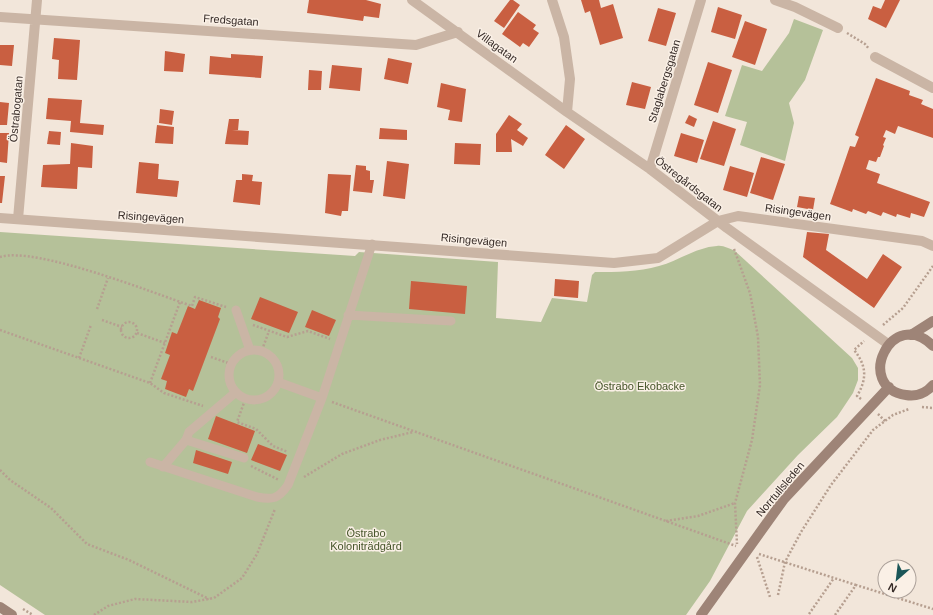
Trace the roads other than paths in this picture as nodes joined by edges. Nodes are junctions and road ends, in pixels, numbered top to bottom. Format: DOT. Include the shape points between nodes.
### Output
graph roads {
  1 [pos="38,0"];
  2 [pos="412,0"];
  3 [pos="552,0"];
  4 [pos="701,0"];
  5 [pos="775,0"];
  6 [pos="0,17"];
  7 [pos="36,20"];
  8 [pos="838,28"];
  9 [pos="458,32"];
  10 [pos="874,57"];
  11 [pos="933,88"];
  12 [pos="567,112"];
  13 [pos="650,168"];
  14 [pos="0,218"];
  15 [pos="18,219"];
  16 [pos="718,221"];
  17 [pos="372,244"];
  18 [pos="933,246"];
  19 [pos="236,310"];
  20 [pos="348,315"];
  21 [pos="451,321"];
  22 [pos="933,321"];
  23 [pos="911,335"];
  24 [pos="888,344"];
  25 [pos="933,346"];
  26 [pos="250,350"];
  27 [pos="278,382"];
  28 [pos="933,385"];
  29 [pos="889,387"];
  30 [pos="236,392"];
  31 [pos="322,398"];
  32 [pos="186,440"];
  33 [pos="244,458"];
  34 [pos="150,462"];
  35 [pos="163,467"];
  36 [pos="0,607"];
  37 [pos="12,615"];
  38 [pos="701,615"];
  1 -- 7 [label="street, Östrabogatan"];
  2 -- 9 [label="street, Villagatan"];
  3 -- 12 [label="street" via="564,37 570,79"];
  4 -- 13 [label="street, Staglabergsgatan"];
  5 -- 8 [label="street"];
  6 -- 7 [label="street, Fredsgatan"];
  7 -- 9 [label="street, Fredsgatan" via="416,45"];
  7 -- 15 [label="street, Östrabogatan"];
  9 -- 12 [label="street, Villagatan"];
  10 -- 11 [label="street"];
  12 -- 13 [label="street, Östregårdsgatan"];
  13 -- 16 [label="street, Östregårdsgatan"];
  14 -- 15 [label="street, Risingevägen"];
  15 -- 17 [label="street, Risingevägen"];
  16 -- 17 [label="street, Risingevägen" via="658,258 614,263"];
  16 -- 18 [label="street, Risingevägen" via="738,216 922,241"];
  16 -- 24 [label="street, Östregårdsgatan"];
  17 -- 20 [label="lane"];
  19 -- 26 [label="lane"];
  20 -- 21 [label="lane"];
  20 -- 31 [label="lane"];
  22 -- 23 [label="main road"];
  23 -- 24 [label="main road" via="899,337"];
  23 -- 25 [label="main road" via="923,338"];
  24 -- 29 [label="main road" via="881,358 880,368 882,377"];
  26 -- 27 [label="lane" via="262,351 274,360 279,368"];
  26 -- 30 [label="lane" via="241,353 231,364 229,376"];
  27 -- 30 [label="lane" via="272,393 263,398 252,400"];
  27 -- 31 [label="lane"];
  28 -- 29 [label="main road" via="926,391 912,396 897,393"];
  29 -- 38 [label="main road, Norrtullsleden" via="784,500 752,552"];
  30 -- 32 [label="lane" via="189,432"];
  31 -- 35 [label="lane" via="288,485 280,496 268,499 257,497"];
  32 -- 33 [label="lane"];
  32 -- 35 [label="lane"];
  34 -- 35 [label="lane"];
  36 -- 37 [label="main road"];
}
